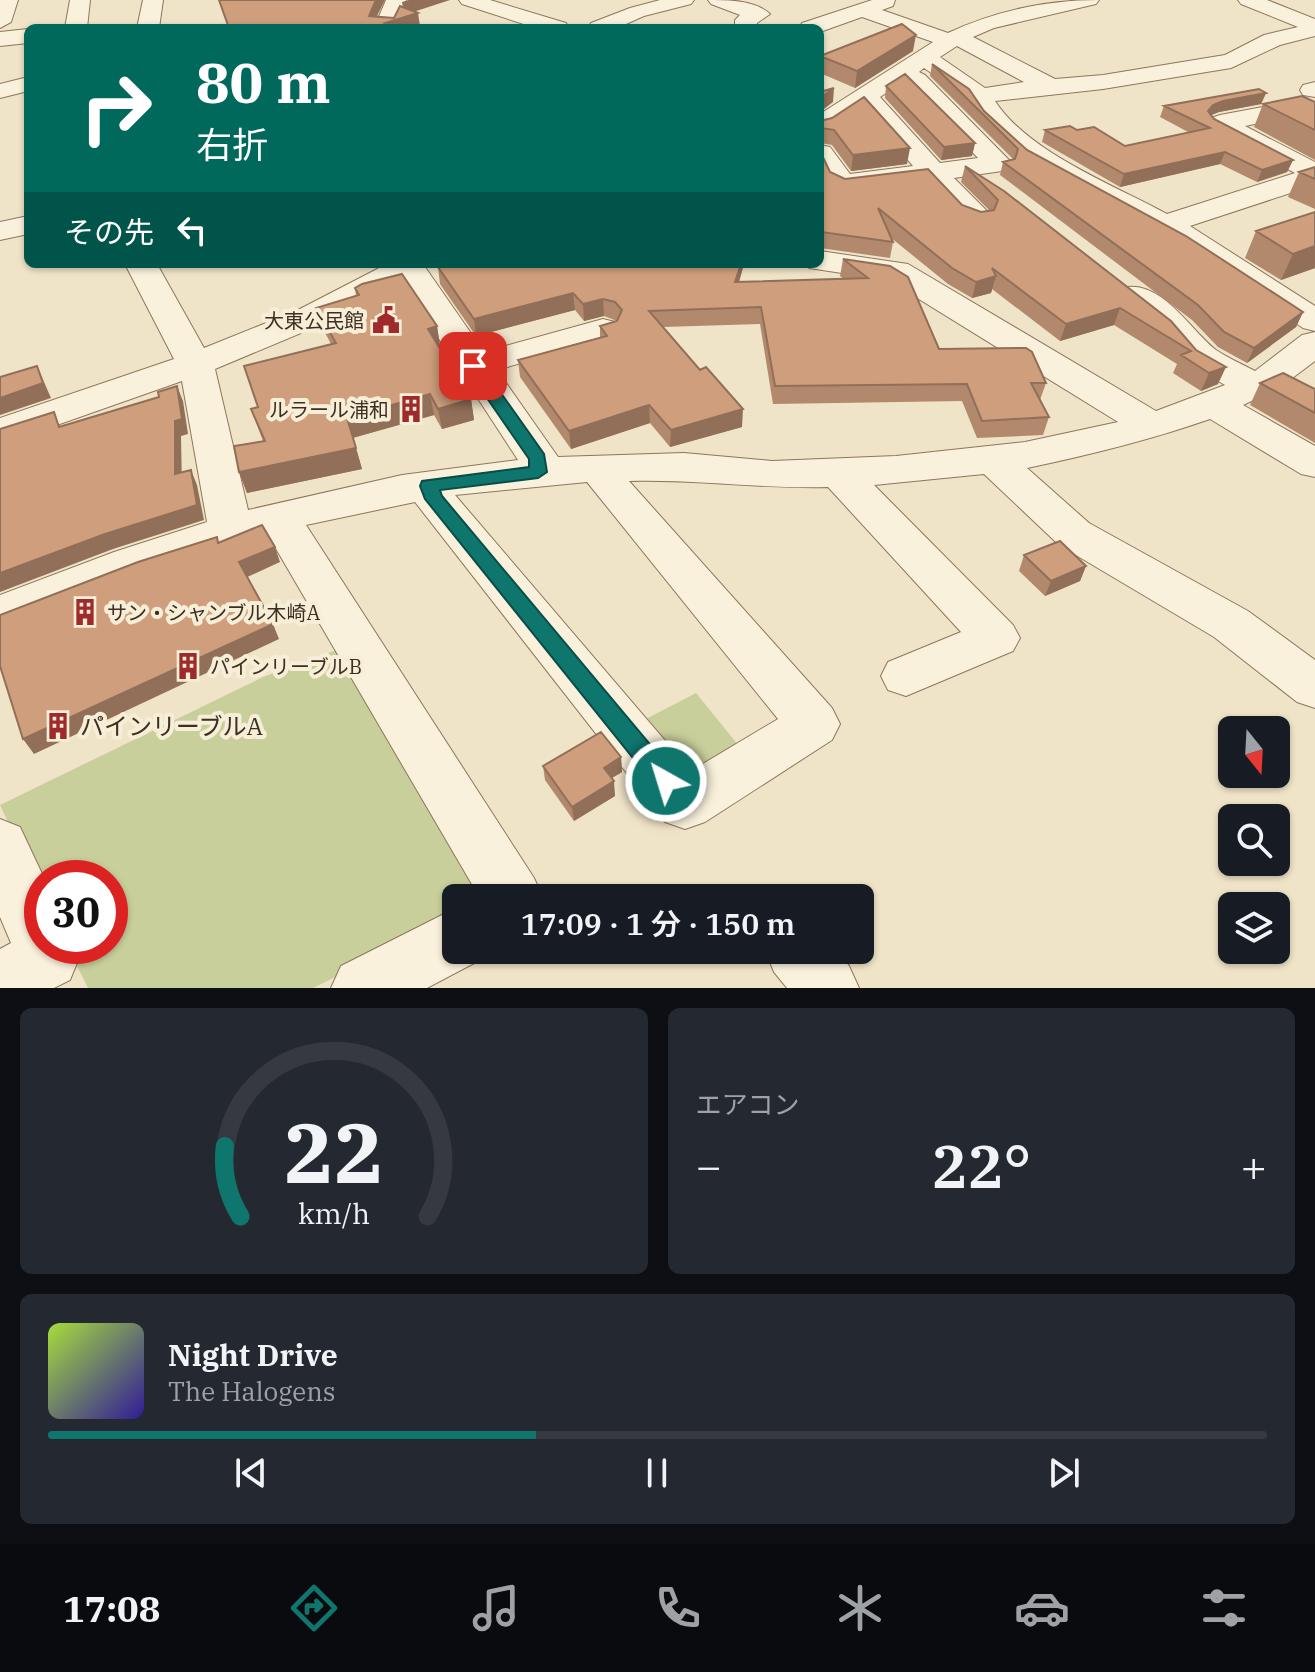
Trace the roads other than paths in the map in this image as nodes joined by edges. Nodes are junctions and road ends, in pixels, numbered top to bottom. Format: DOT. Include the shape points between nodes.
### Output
graph roads {
  1 [pos="8,0"];
  2 [pos="80,0"];
  3 [pos="153,0"];
  4 [pos="396,0"];
  5 [pos="469,0"];
  6 [pos="684,0"];
  7 [pos="718,0"];
  8 [pos="891,0"];
  9 [pos="1089,0"];
  10 [pos="1248,0"];
  11 [pos="966,8"];
  12 [pos="861,10"];
  13 [pos="637,12"];
  14 [pos="558,17"];
  15 [pos="0,22"];
  16 [pos="987,23"];
  17 [pos="77,24"];
  18 [pos="150,24"];
  19 [pos="382,24"];
  20 [pos="521,24"];
  21 [pos="608,24"];
  22 [pos="666,24"];
  23 [pos="746,24"];
  24 [pos="821,24"];
  25 [pos="1315,28"];
  26 [pos="24,36"];
  27 [pos="1282,37"];
  28 [pos="0,39"];
  29 [pos="953,39"];
  30 [pos="1315,52"];
  31 [pos="913,64"];
  32 [pos="1198,66"];
  33 [pos="24,85"];
  34 [pos="1048,85"];
  35 [pos="0,91"];
  36 [pos="861,98"];
  37 [pos="981,98"];
  38 [pos="824,120"];
  39 [pos="824,158"];
  40 [pos="950,170"];
  41 [pos="1315,175"];
  42 [pos="1000,191"];
  43 [pos="977,218"];
  44 [pos="1166,224"];
  45 [pos="24,226"];
  46 [pos="0,231"];
  47 [pos="824,262"];
  48 [pos="143,268"];
  49 [pos="390,269"];
  50 [pos="1107,273"];
  51 [pos="1315,321"];
  52 [pos="603,329"];
  53 [pos="1315,343"];
  54 [pos="195,364"];
  55 [pos="473,366"];
  56 [pos="1253,385"];
  57 [pos="1213,404"];
  58 [pos="1152,426"];
  59 [pos="0,432"];
  60 [pos="991,458"];
  61 [pos="1315,464"];
  62 [pos="604,468"];
  63 [pos="538,472"];
  64 [pos="838,473"];
  65 [pos="429,486"];
  66 [pos="280,519"];
  67 [pos="230,531"];
  68 [pos="0,614"];
  69 [pos="906,676"];
  70 [pos="1315,687"];
  71 [pos="0,846"];
  72 [pos="504,884"];
  73 [pos="24,919"];
  74 [pos="442,946"];
  75 [pos="807,964"];
  76 [pos="363,988"];
  77 [pos="827,988"];
  1 -- 15 [label="street"];
  2 -- 17 [label="street"];
  3 -- 18 [label="street"];
  4 -- 19 [label="street"];
  5 -- 20 [label="street"];
  6 -- 13 [label="street"];
  7 -- 23 [label="street" via="759,14"];
  8 -- 12 [label="street"];
  9 -- 16 [label="street"];
  10 -- 25 [label="street"];
  11 -- 16 [label="street"];
  12 -- 24 [label="street"];
  12 -- 29 [label="street"];
  13 -- 21 [label="street"];
  13 -- 22 [label="street"];
  14 -- 20 [label="street"];
  16 -- 29 [label="street"];
  25 -- 27 [label="street"];
  26 -- 28 [label="street"];
  27 -- 30 [label="street"];
  27 -- 32 [label="street" via="1231,61"];
  29 -- 31 [label="street"];
  29 -- 34 [label="street"];
  31 -- 36 [label="street"];
  31 -- 37 [label="street"];
  31 -- 40 [label="street" via="917,80 999,164"];
  32 -- 34 [label="street"];
  32 -- 41 [label="street" via="1294,116 1220,123"];
  33 -- 35 [label="street"];
  34 -- 37 [label="street"];
  36 -- 38 [label="street"];
  36 -- 40 [label="street"];
  37 -- 44 [label="street" via="992,116 1035,154"];
  39 -- 40 [label="street" via="843,183"];
  40 -- 42 [label="street"];
  40 -- 43 [label="street"];
  41 -- 44 [label="street"];
  44 -- 51 [label="street"];
  45 -- 46 [label="street"];
  47 -- 58 [label="street" via="897,271"];
  48 -- 54 [label="street"];
  49 -- 54 [label="street" via="308,318"];
  49 -- 55 [label="street"];
  50 -- 56 [label="street" via="1178,329 1203,357"];
  52 -- 55 [label="street"];
  53 -- 56 [label="street"];
  54 -- 59 [label="street"];
  54 -- 67 [label="street"];
  55 -- 63 [label="street" via="538,458"];
  56 -- 57 [label="street"];
  57 -- 58 [label="street"];
  57 -- 61 [label="street"];
  58 -- 60 [label="street"];
  60 -- 64 [label="street"];
  60 -- 70 [label="street" via="1074,534 1231,624"];
  62 -- 63 [label="street"];
  62 -- 64 [label="street"];
  62 -- 65 [label="street" via="607,482 814,724 685,804 434,499"];
  63 -- 65 [label="street"];
  64 -- 69 [label="street" via="996,638"];
  65 -- 66 [label="street"];
  66 -- 67 [label="street"];
  66 -- 72 [label="street"];
  67 -- 68 [label="street" via="127,563"];
  71 -- 73 [label="street"];
  74 -- 76 [label="street"];
  75 -- 77 [label="street"];
}
